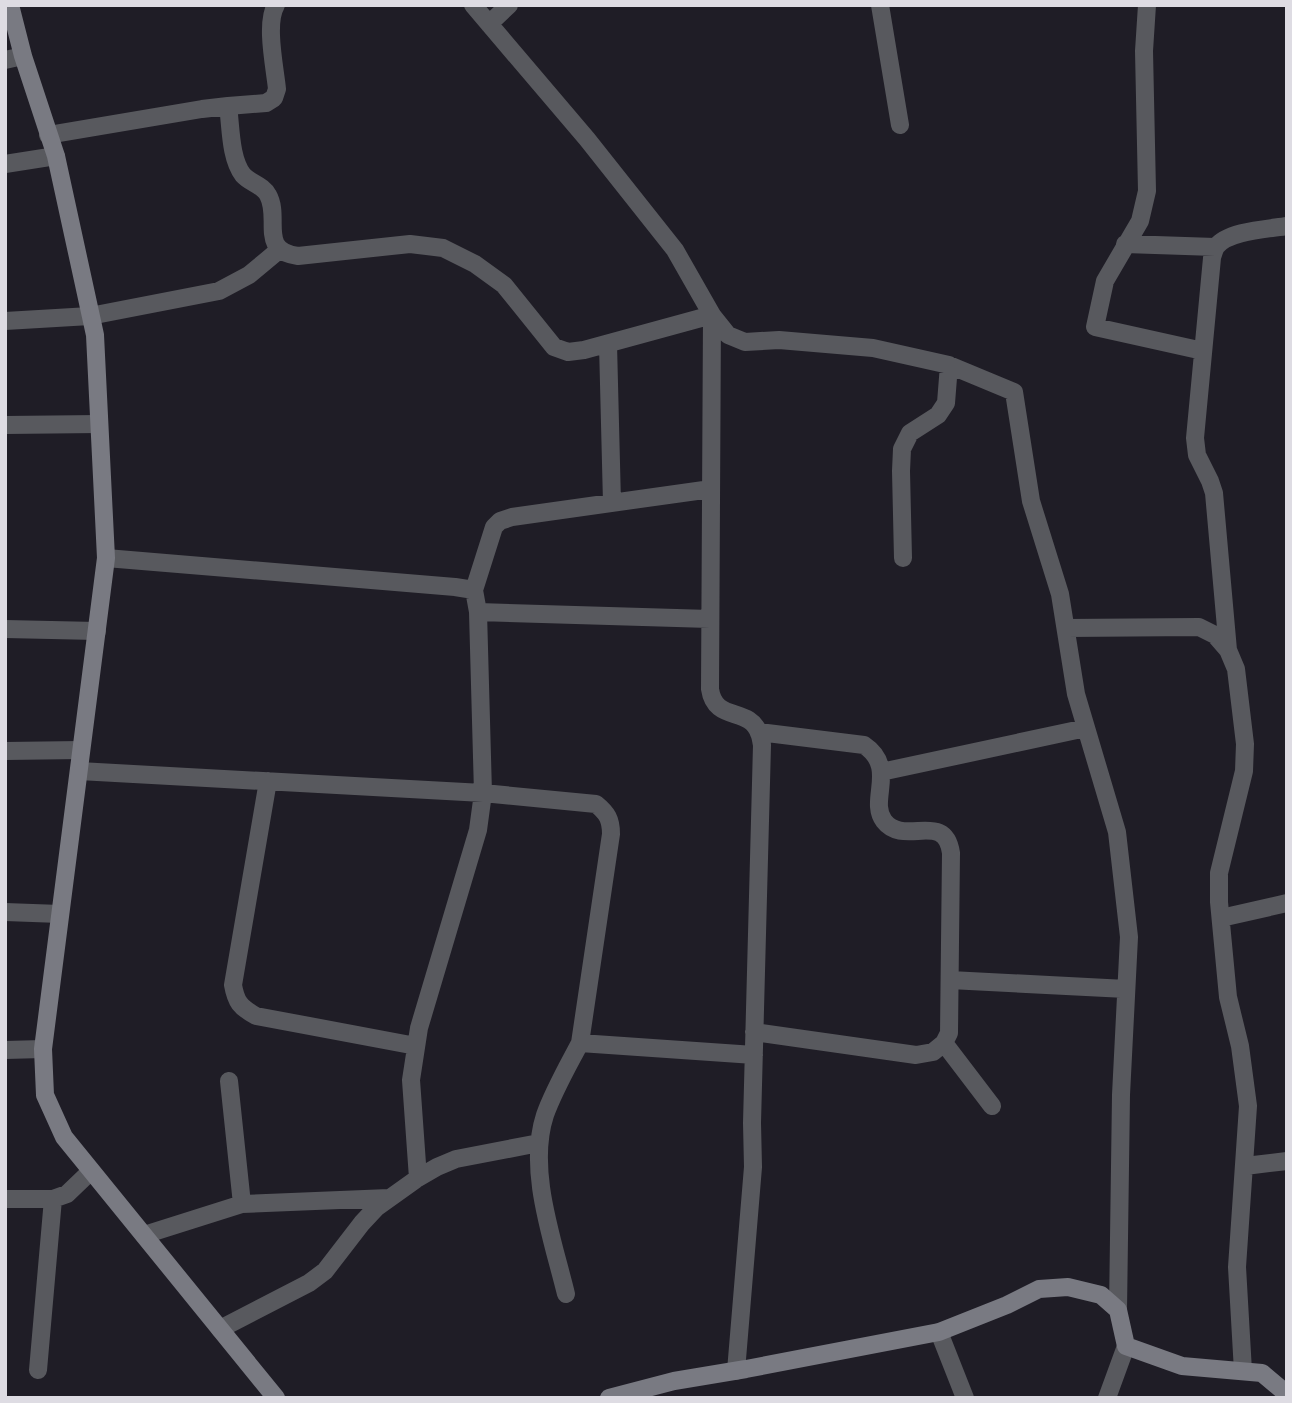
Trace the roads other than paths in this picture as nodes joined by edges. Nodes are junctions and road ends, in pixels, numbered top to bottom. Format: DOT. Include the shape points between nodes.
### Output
graph roads {
  1 [pos="10,5"];
  2 [pos="276,5"];
  3 [pos="473,5"];
  4 [pos="509,5"];
  5 [pos="880,5"];
  6 [pos="1147,5"];
  7 [pos="489,24"];
  8 [pos="14,58"];
  9 [pos="228,106"];
  10 [pos="900,125"];
  11 [pos="48,135"];
  12 [pos="56,156"];
  13 [pos="5,164"];
  14 [pos="1287,226"];
  15 [pos="1125,244"];
  16 [pos="1215,247"];
  17 [pos="279,250"];
  18 [pos="712,315"];
  19 [pos="90,316"];
  20 [pos="5,321"];
  21 [pos="608,344"];
  22 [pos="1203,351"];
  23 [pos="949,365"];
  24 [pos="99,424"];
  25 [pos="5,425"];
  26 [pos="711,489"];
  27 [pos="612,503"];
  28 [pos="106,558"];
  29 [pos="904,558"];
  30 [pos="474,590"];
  31 [pos="478,612"];
  32 [pos="710,619"];
  33 [pos="1066,628"];
  34 [pos="5,629"];
  35 [pos="97,631"];
  36 [pos="1228,650"];
  37 [pos="1086,727"];
  38 [pos="759,732"];
  39 [pos="81,750"];
  40 [pos="5,751"];
  41 [pos="79,771"];
  42 [pos="881,772"];
  43 [pos="268,781"];
  44 [pos="484,793"];
  45 [pos="1287,903"];
  46 [pos="5,912"];
  47 [pos="60,914"];
  48 [pos="1221,918"];
  49 [pos="950,979"];
  50 [pos="1126,989"];
  51 [pos="754,1032"];
  52 [pos="580,1043"];
  53 [pos="944,1043"];
  54 [pos="416,1046"];
  55 [pos="43,1049"];
  56 [pos="5,1050"];
  57 [pos="754,1055"];
  58 [pos="229,1081"];
  59 [pos="992,1106"];
  60 [pos="539,1143"];
  61 [pos="1287,1161"];
  62 [pos="1245,1166"];
  63 [pos="91,1171"];
  64 [pos="418,1178"];
  65 [pos="389,1198"];
  66 [pos="5,1199"];
  67 [pos="53,1199"];
  68 [pos="242,1204"];
  69 [pos="144,1235"];
  70 [pos="566,1294"];
  71 [pos="1118,1310"];
  72 [pos="220,1329"];
  73 [pos="939,1332"];
  74 [pos="1126,1346"];
  75 [pos="38,1370"];
  76 [pos="736,1371"];
  77 [pos="1243,1371"];
  78 [pos="1287,1394"];
  79 [pos="268,1395"];
  80 [pos="609,1398"];
  81 [pos="965,1398"];
  82 [pos="1107,1398"];
  1 -- 8 [label="street"];
  2 -- 9 [label="street" via="270,25 274,98 266,103"];
  3 -- 7 [label="street"];
  4 -- 7 [label="street"];
  5 -- 10 [label="street"];
  6 -- 15 [label="street" via="1147,191 1140,221"];
  7 -- 18 [label="street" via="675,250"];
  8 -- 11 [label="street"];
  9 -- 11 [label="street"];
  9 -- 17 [label="street" via="235,161 248,180 267,193"];
  11 -- 12 [label="street"];
  12 -- 13 [label="street"];
  12 -- 19 [label="street"];
  14 -- 16 [label="street" via="1235,235"];
  15 -- 16 [label="street"];
  15 -- 22 [label="street" via="1105,281 1095,327"];
  16 -- 22 [label="street"];
  17 -- 19 [label="street" via="249,275 219,290"];
  17 -- 21 [label="street" via="298,256 410,244 443,248 504,285 554,347 568,352"];
  18 -- 21 [label="street"];
  18 -- 23 [label="street" via="728,335 745,342 779,340 873,348"];
  18 -- 26 [label="street"];
  19 -- 20 [label="street"];
  19 -- 24 [label="street"];
  21 -- 27 [label="street"];
  22 -- 36 [label="street" via="1195,438 1214,493"];
  23 -- 29 [label="street" via="946,403 910,433 902,449"];
  23 -- 33 [label="street" via="1014,392 1031,501"];
  24 -- 25 [label="street"];
  24 -- 28 [label="street"];
  26 -- 27 [label="street"];
  26 -- 32 [label="street"];
  27 -- 30 [label="street" via="500,521"];
  28 -- 30 [label="street"];
  28 -- 35 [label="street"];
  30 -- 31 [label="street"];
  31 -- 32 [label="street"];
  31 -- 44 [label="street"];
  32 -- 38 [label="street" via="711,697 716,706 742,716"];
  33 -- 36 [label="street" via="1199,627 1215,635"];
  33 -- 37 [label="street"];
  34 -- 35 [label="street"];
  35 -- 39 [label="street"];
  36 -- 48 [label="street" via="1236,669 1245,744 1244,771 1219,873"];
  37 -- 42 [label="street"];
  37 -- 50 [label="street" via="1117,832 1129,937"];
  38 -- 42 [label="street" via="863,745 873,751"];
  38 -- 51 [label="street"];
  39 -- 40 [label="street"];
  39 -- 41 [label="street"];
  41 -- 43 [label="street"];
  41 -- 47 [label="street"];
  42 -- 49 [label="street" via="883,820 901,831 936,830 949,843"];
  43 -- 44 [label="street"];
  43 -- 54 [label="street" via="233,985 235,999 256,1016"];
  44 -- 52 [label="street" via="596,804 611,822"];
  44 -- 54 [label="street" via="478,830"];
  45 -- 48 [label="street"];
  46 -- 47 [label="street"];
  47 -- 55 [label="street"];
  48 -- 62 [label="street" via="1228,997 1248,1106"];
  49 -- 50 [label="street"];
  49 -- 53 [label="street" via="949,1033"];
  50 -- 71 [label="street"];
  51 -- 53 [label="street" via="916,1055 933,1052"];
  51 -- 57 [label="street"];
  52 -- 57 [label="street"];
  52 -- 60 [label="street" via="544,1117"];
  53 -- 59 [label="street"];
  54 -- 64 [label="street" via="411,1080"];
  55 -- 56 [label="street"];
  55 -- 63 [label="street" via="46,1095 64,1137"];
  57 -- 76 [label="street" via="752,1167"];
  58 -- 68 [label="street"];
  60 -- 64 [label="street" via="456,1159"];
  60 -- 70 [label="street" via="541,1191"];
  61 -- 62 [label="street"];
  62 -- 77 [label="street" via="1237,1267"];
  63 -- 67 [label="street" via="67,1194"];
  63 -- 69 [label="street"];
  64 -- 65 [label="street"];
  65 -- 68 [label="street"];
  65 -- 72 [label="street" via="362,1223 325,1271"];
  66 -- 67 [label="street"];
  67 -- 75 [label="street"];
  68 -- 69 [label="street"];
  69 -- 72 [label="street"];
  71 -- 73 [label="street" via="1101,1295 1068,1287 1039,1289"];
  71 -- 74 [label="street"];
  72 -- 79 [label="street"];
  73 -- 76 [label="street"];
  73 -- 81 [label="street"];
  74 -- 77 [label="street" via="1182,1366"];
  74 -- 82 [label="street"];
  76 -- 80 [label="street"];
  77 -- 78 [label="street" via="1262,1373"];
}
